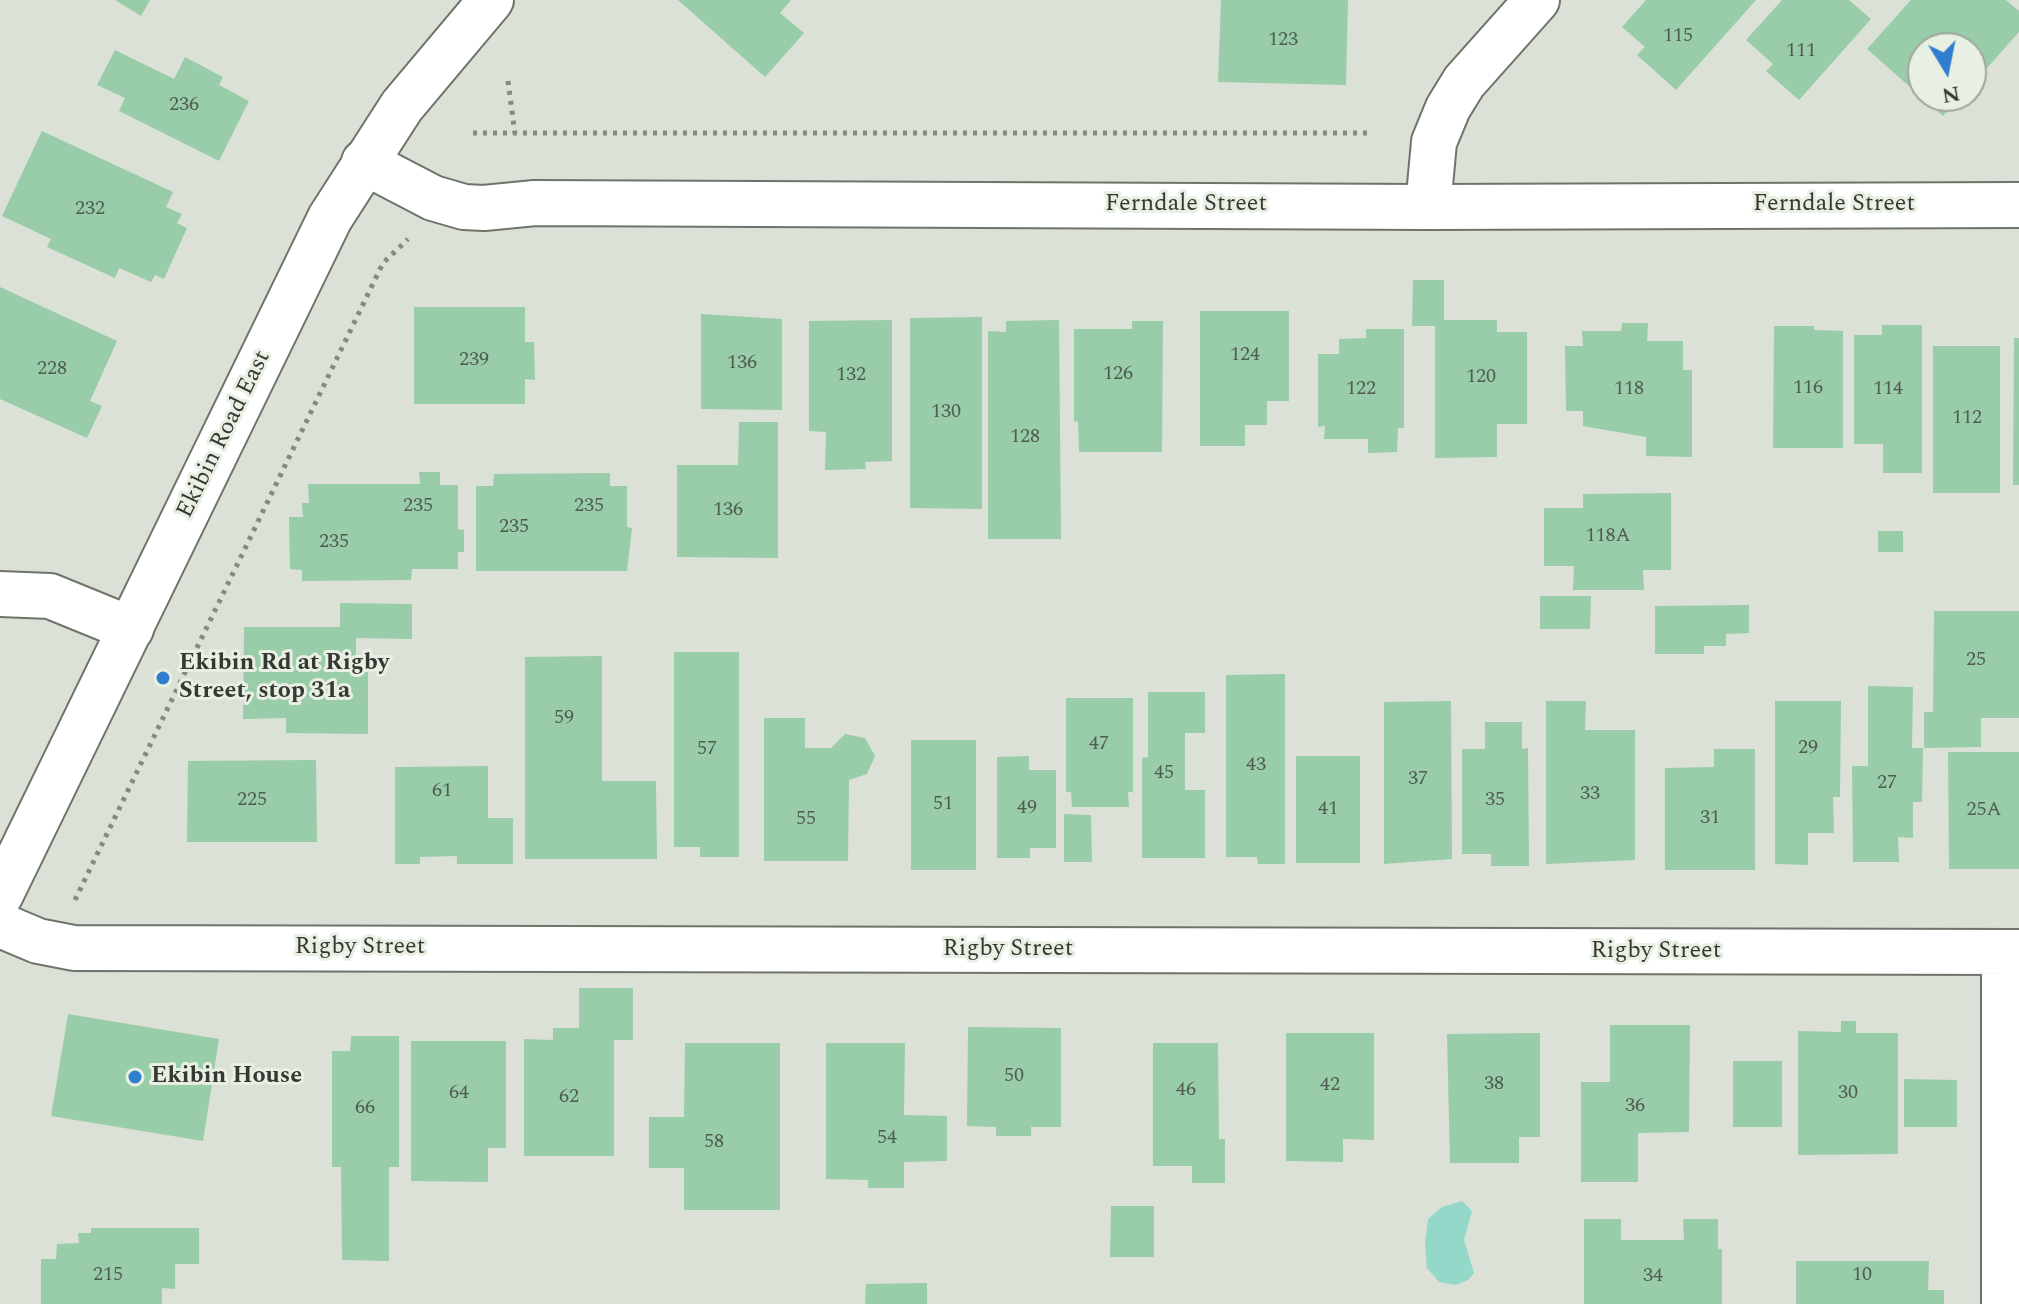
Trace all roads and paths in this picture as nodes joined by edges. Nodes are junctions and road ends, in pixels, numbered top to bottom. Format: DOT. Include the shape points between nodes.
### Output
graph roads {
  1 [pos="491,0"];
  2 [pos="1537,0"];
  3 [pos="508,81"];
  4 [pos="473,133"];
  5 [pos="1367,133"];
  6 [pos="515,134"];
  7 [pos="364,162"];
  8 [pos="2019,205"];
  9 [pos="1428,207"];
  10 [pos="412,235"];
  11 [pos="0,594"];
  12 [pos="131,629"];
  13 [pos="0,896"];
  14 [pos="72,905"];
  15 [pos="0,925"];
  16 [pos="2012,952"];
  17 [pos="2004,1304"];
  1 -- 7 [label="street, Ekibin Road East" via="402,106"];
  2 -- 9 [label="street" via="1464,82 1448,108 1434,142"];
  3 -- 6 [label="path"];
  4 -- 6 [label="path"];
  5 -- 6 [label="path"];
  7 -- 9 [label="street, Ferndale Street" via="433,198 464,207"];
  7 -- 12 [label="street, Ekibin Road East" via="330,218"];
  8 -- 9 [label="street, Ferndale Street"];
  10 -- 14 [label="path" via="383,263"];
  11 -- 12 [label="street" via="50,596"];
  12 -- 13 [label="street, Ekibin Road East"];
  15 -- 16 [label="street, Rigby Street" via="38,941 74,948"];
  16 -- 17 [label="street"];
}
